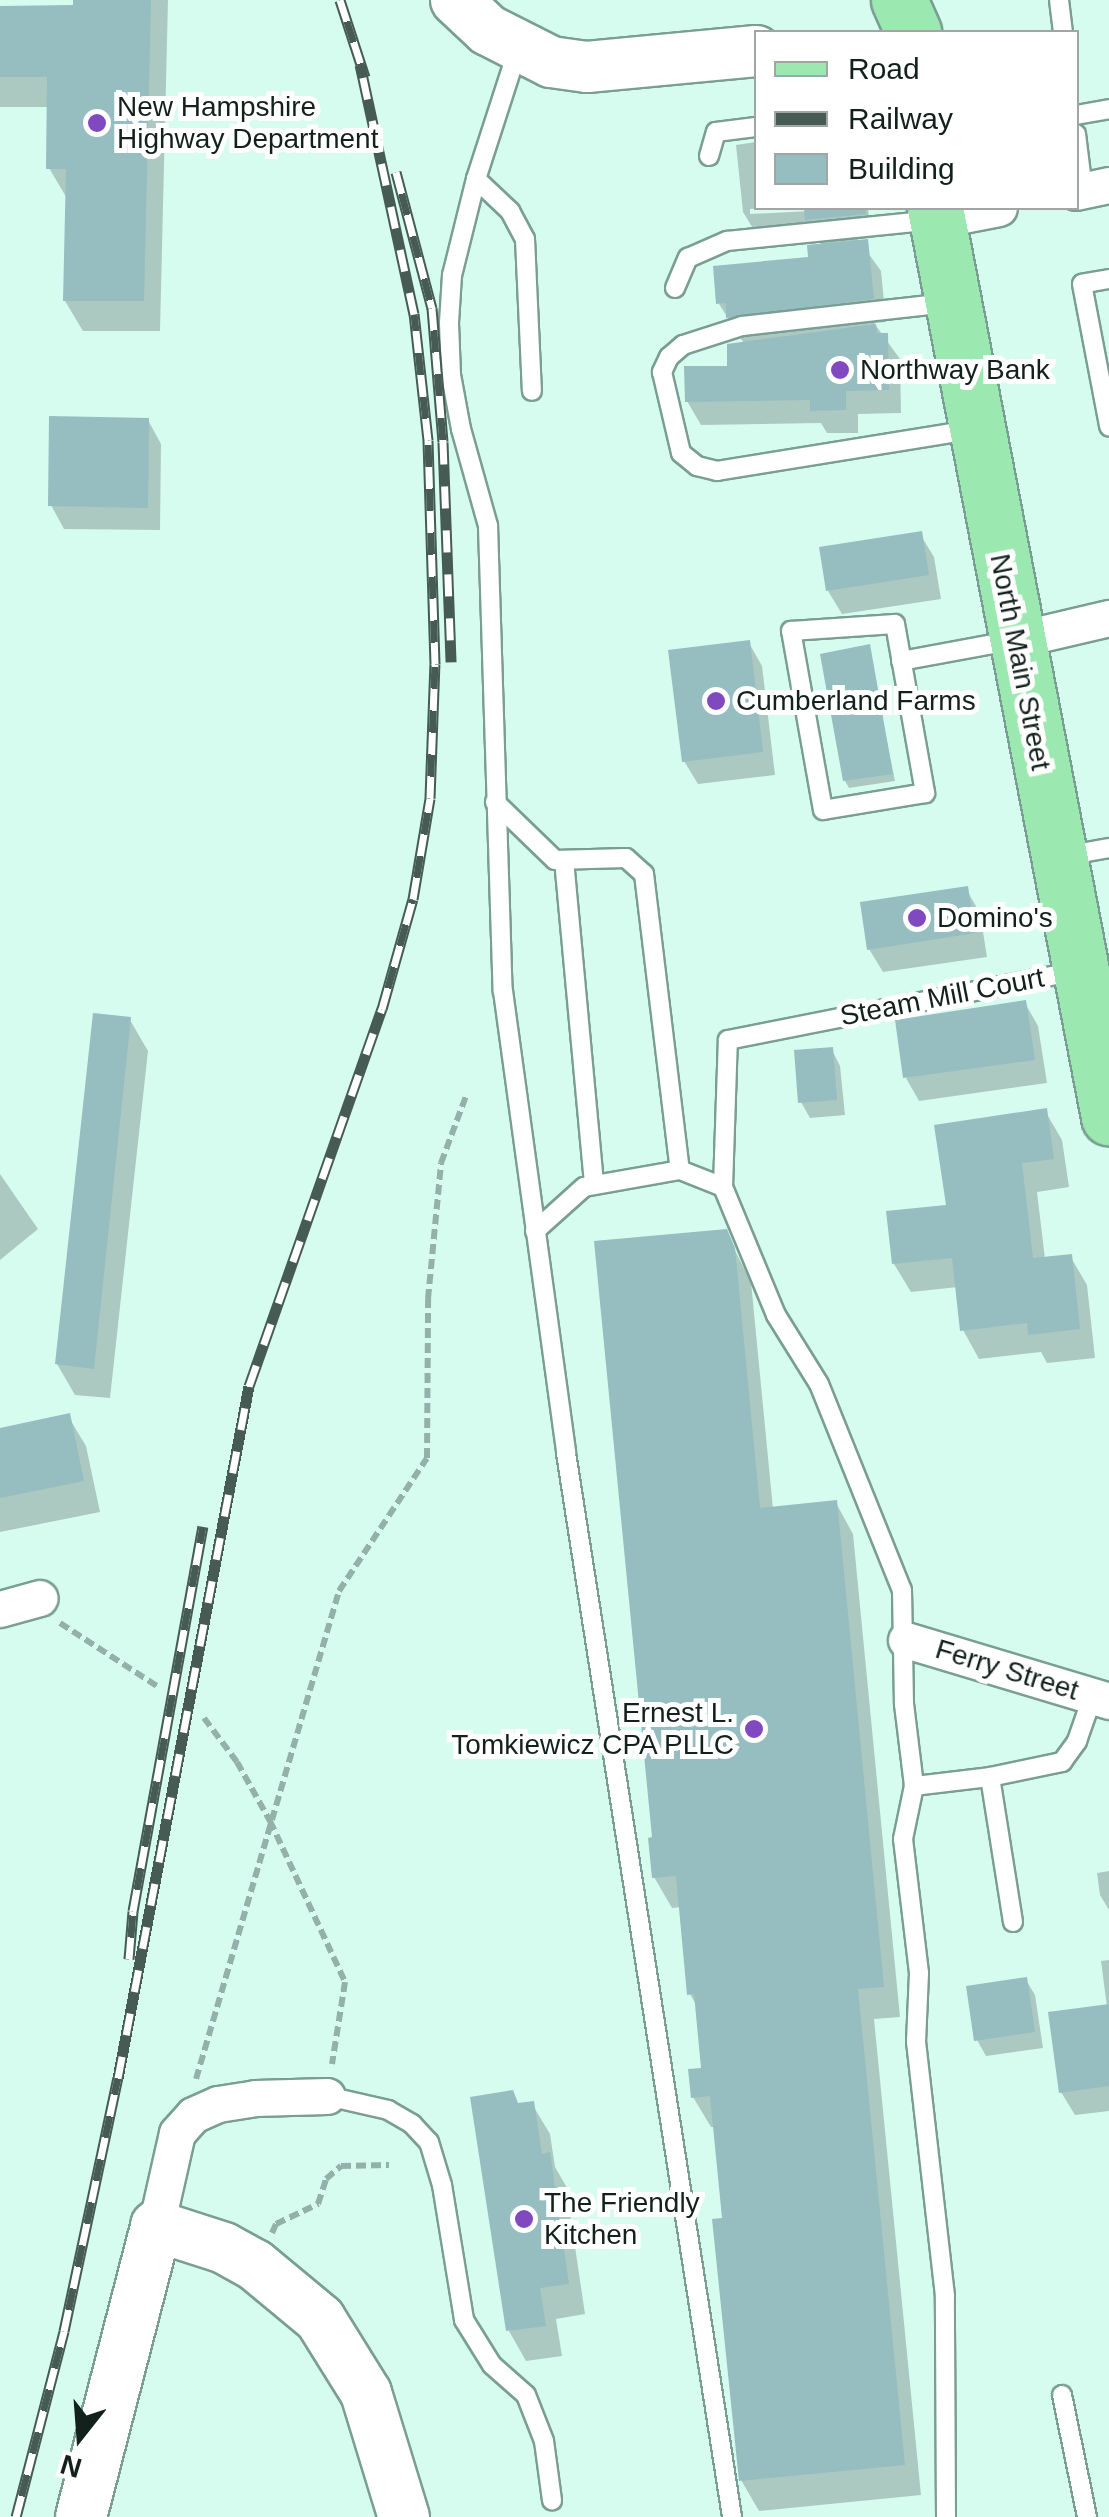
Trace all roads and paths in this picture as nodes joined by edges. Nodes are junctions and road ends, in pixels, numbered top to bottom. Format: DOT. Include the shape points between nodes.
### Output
graph roads {
  1 [pos="456,0"];
  2 [pos="899,0"];
  3 [pos="927,0"];
  4 [pos="1059,0"];
  5 [pos="912,30"];
  6 [pos="914,30"];
  7 [pos="1064,30"];
  8 [pos="518,49"];
  9 [pos="754,51"];
  10 [pos="1109,109"];
  11 [pos="1079,114"];
  12 [pos="754,127"];
  13 [pos="1079,146"];
  14 [pos="709,156"];
  15 [pos="476,179"];
  16 [pos="1090,189"];
  17 [pos="979,210"];
  18 [pos="936,214"];
  19 [pos="1109,279"];
  20 [pos="676,288"];
  21 [pos="953,302"];
  22 [pos="532,391"];
  23 [pos="1109,426"];
  24 [pos="976,429"];
  25 [pos="1109,618"];
  26 [pos="1015,640"];
  27 [pos="902,661"];
  28 [pos="495,802"];
  29 [pos="1084,852"];
  30 [pos="564,860"];
  31 [pos="1096,1013"];
  32 [pos="466,1096"];
  33 [pos="1109,1116"];
  34 [pos="680,1170"];
  35 [pos="594,1185"];
  36 [pos="723,1186"];
  37 [pos="535,1230"];
  38 [pos="17,1604"];
  39 [pos="906,1640"];
  40 [pos="157,1686"];
  41 [pos="1101,1698"];
  42 [pos="204,1718"];
  43 [pos="990,1777"];
  44 [pos="914,1786"];
  45 [pos="270,1821"];
  46 [pos="1013,1922"];
  47 [pos="326,2096"];
  48 [pos="193,2115"];
  49 [pos="389,2165"];
  50 [pos="156,2226"];
  51 [pos="270,2238"];
  52 [pos="1062,2395"];
  53 [pos="552,2500"];
  54 [pos="81,2517"];
  55 [pos="404,2517"];
  56 [pos="732,2517"];
  57 [pos="946,2517"];
  58 [pos="1087,2517"];
  1 -- 8 [label="street"];
  2 -- 5 [label="main road"];
  3 -- 6 [label="main road"];
  4 -- 7 [label="lane"];
  8 -- 9 [label="street" via="587,66"];
  8 -- 15 [label="lane"];
  10 -- 11 [label="lane"];
  12 -- 14 [label="lane" via="716,132"];
  13 -- 16 [label="lane"];
  15 -- 22 [label="lane" via="510,211 525,238"];
  15 -- 28 [label="lane" via="452,275 450,375 488,526"];
  17 -- 18 [label="street"];
  18 -- 20 [label="lane" via="727,242 688,258"];
  18 -- 21 [label="main road, North Main Street"];
  19 -- 23 [label="lane" via="1082,284"];
  21 -- 24 [label="main road, North Main Street"];
  21 -- 24 [label="lane" via="742,326 683,346 662,372 680,453 717,471"];
  24 -- 26 [label="main road, North Main Street"];
  25 -- 26 [label="street"];
  26 -- 27 [label="lane"];
  26 -- 29 [label="main road, North Main Street"];
  27 -- 27 [label="lane" via="895,624 791,631 823,810 924,793"];
  28 -- 30 [label="lane" via="555,860"];
  28 -- 37 [label="lane" via="503,991"];
  29 -- 31 [label="main road, North Main Street"];
  30 -- 34 [label="lane" via="626,858 644,874"];
  30 -- 35 [label="lane"];
  31 -- 33 [label="main road, North Main Street"];
  31 -- 36 [label="lane, Steam Mill Court" via="803,1025 728,1040"];
  32 -- 45 [label="path" via="442,1163 428,1298 426,1458 339,1591"];
  34 -- 35 [label="lane"];
  34 -- 36 [label="lane"];
  35 -- 37 [label="lane"];
  36 -- 39 [label="lane" via="776,1315 819,1384 860,1485 902,1590"];
  37 -- 56 [label="lane"];
  38 -- 40 [label="path"];
  39 -- 41 [label="street, Ferry Street"];
  39 -- 44 [label="lane" via="904,1704"];
  41 -- 43 [label="lane" via="1062,1762"];
  42 -- 45 [label="path"];
  43 -- 44 [label="lane"];
  43 -- 46 [label="lane"];
  44 -- 57 [label="lane" via="903,1839 919,1973 916,2042 945,2296"];
  45 -- 47 [label="path" via="346,1982"];
  45 -- 48 [label="path" via="197,2070"];
  47 -- 48 [label="street" via="255,2098"];
  47 -- 53 [label="lane" via="388,2110 429,2142 464,2320 476,2345 526,2396 544,2441"];
  48 -- 50 [label="street" via="177,2132"];
  49 -- 51 [label="path" via="340,2166 326,2180 318,2204 276,2224"];
  50 -- 54 [label="street"];
  50 -- 55 [label="street" via="255,2265 320,2319 366,2393"];
  52 -- 58 [label="lane"];
}
